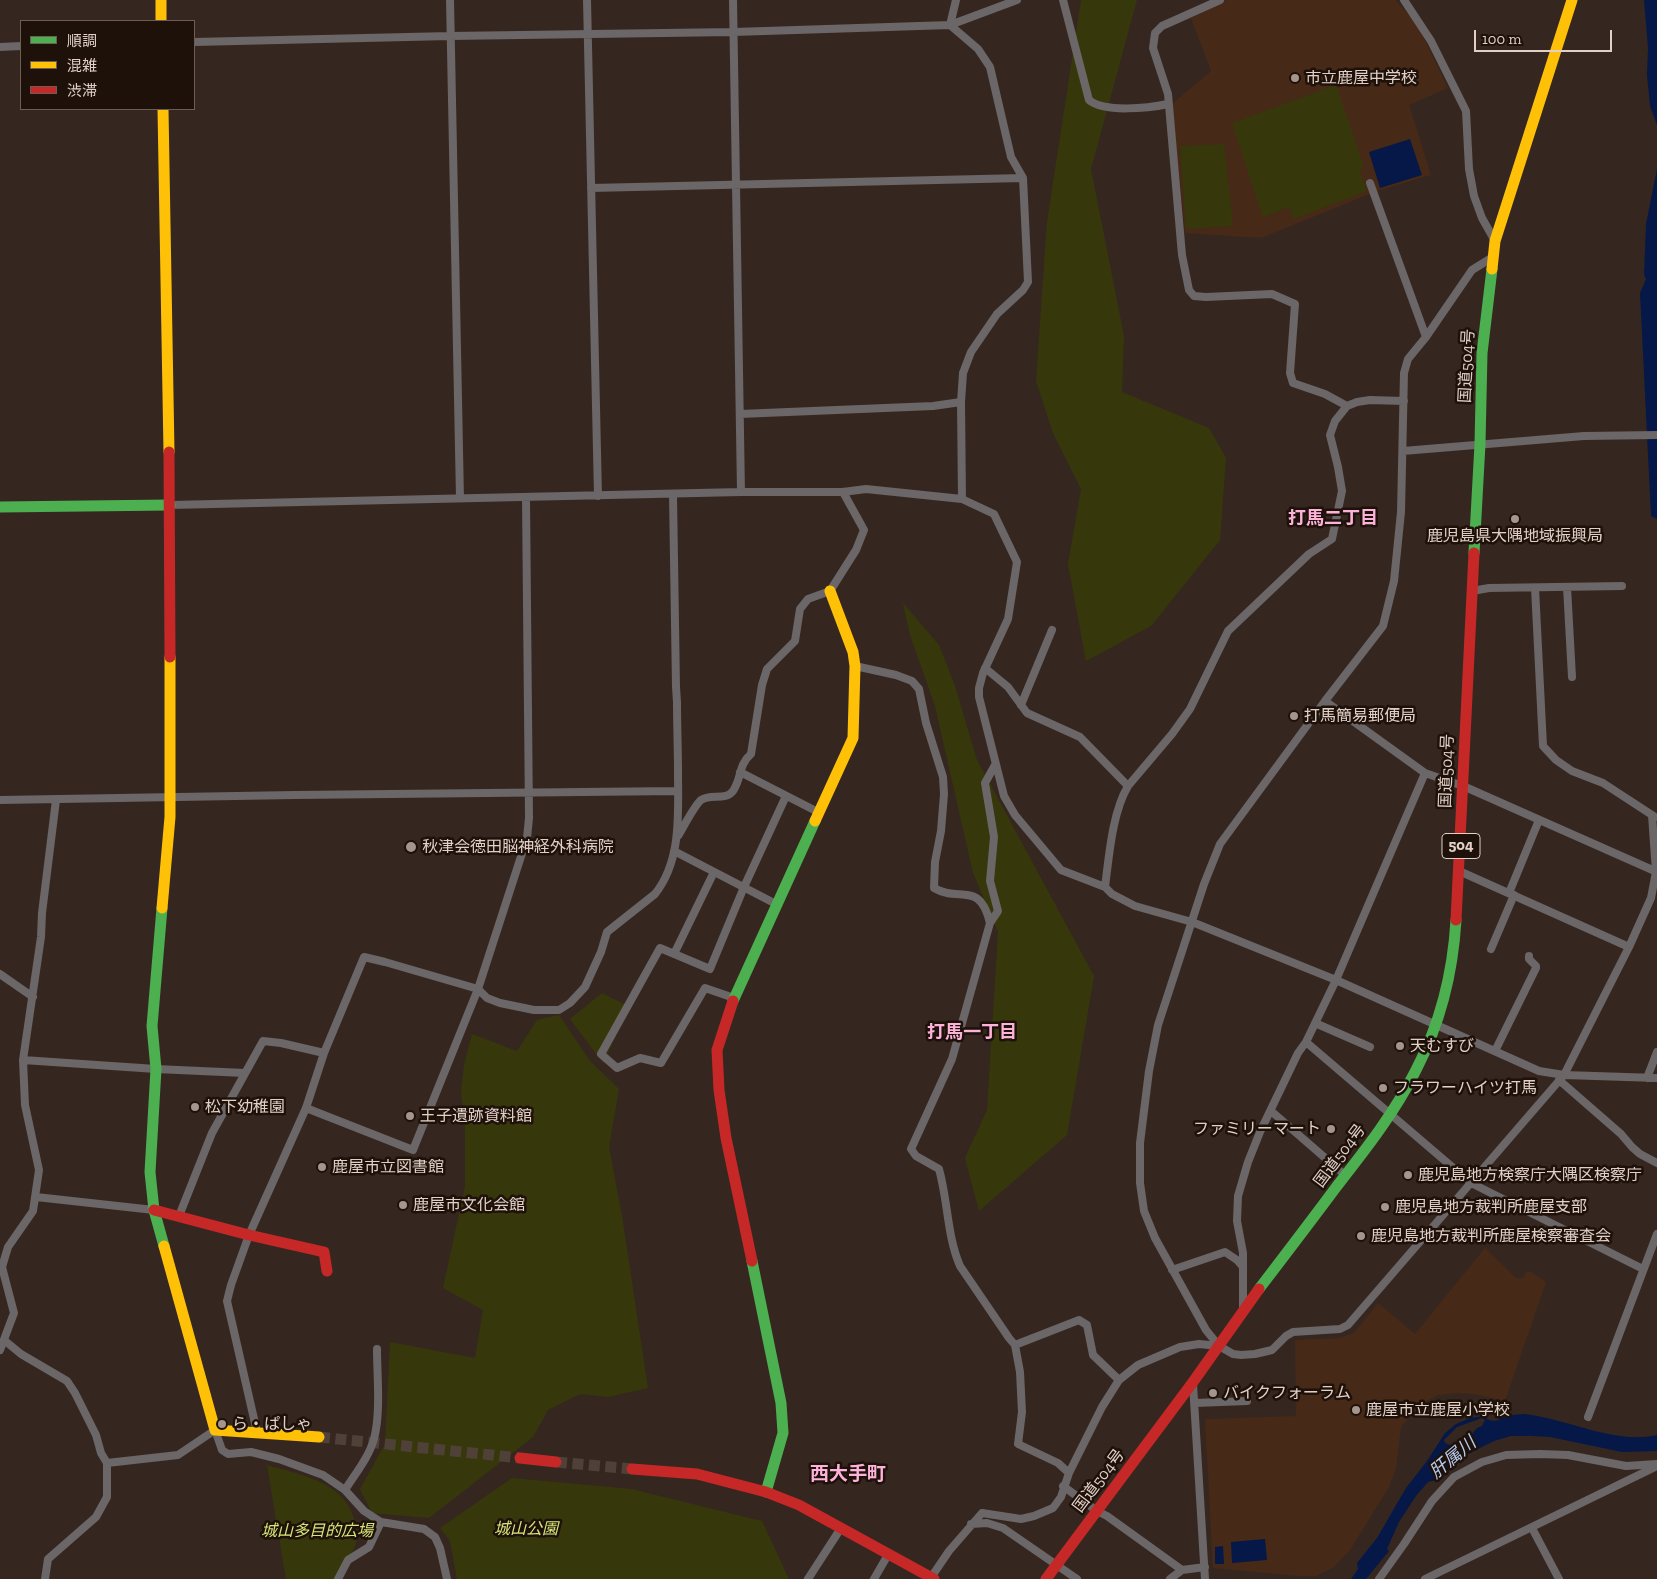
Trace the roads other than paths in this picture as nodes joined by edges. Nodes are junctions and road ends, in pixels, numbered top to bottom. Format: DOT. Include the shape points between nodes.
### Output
graph roads {
  1 [pos="161,0"];
  2 [pos="450,0"];
  3 [pos="587,0"];
  4 [pos="733,0"];
  5 [pos="956,0"];
  6 [pos="1017,0"];
  7 [pos="1063,0"];
  8 [pos="1220,0"];
  9 [pos="1404,0"];
  10 [pos="1572,0"];
  11 [pos="161,20"];
  12 [pos="950,25"];
  13 [pos="734,32"];
  14 [pos="588,34"];
  15 [pos="450,36"];
  16 [pos="195,42"];
  17 [pos="20,46"];
  18 [pos="0,47"];
  19 [pos="1168,104"];
  20 [pos="163,110"];
  21 [pos="1023,178"];
  22 [pos="1370,183"];
  23 [pos="737,185"];
  24 [pos="591,188"];
  25 [pos="1494,241"];
  26 [pos="1493,256"];
  27 [pos="1426,337"];
  28 [pos="1404,401"];
  29 [pos="961,402"];
  30 [pos="1347,406"];
  31 [pos="740,414"];
  32 [pos="1657,435"];
  33 [pos="1480,444"];
  34 [pos="1403,451"];
  35 [pos="741,492"];
  36 [pos="843,492"];
  37 [pos="673,495"];
  38 [pos="598,496"];
  39 [pos="460,498"];
  40 [pos="526,498"];
  41 [pos="962,499"];
  42 [pos="170,505"];
  43 [pos="0,507"];
  44 [pos="1622,586"];
  45 [pos="1567,587"];
  46 [pos="1535,588"];
  47 [pos="1472,591"];
  48 [pos="830,592"];
  49 [pos="1052,630"];
  50 [pos="855,666"];
  51 [pos="985,668"];
  52 [pos="1572,677"];
  53 [pos="1325,702"];
  54 [pos="1021,705"];
  55 [pos="995,765"];
  56 [pos="740,772"];
  57 [pos="1425,772"];
  58 [pos="1128,786"];
  59 [pos="1463,786"];
  60 [pos="528,792"];
  61 [pos="678,792"];
  62 [pos="786,796"];
  63 [pos="170,797"];
  64 [pos="0,800"];
  65 [pos="56,800"];
  66 [pos="818,812"];
  67 [pos="1654,816"];
  68 [pos="1539,820"];
  69 [pos="677,838"];
  70 [pos="674,851"];
  71 [pos="1459,871"];
  72 [pos="714,872"];
  73 [pos="1656,872"];
  74 [pos="744,887"];
  75 [pos="1105,887"];
  76 [pos="1512,894"];
  77 [pos="776,904"];
  78 [pos="1192,922"];
  79 [pos="990,923"];
  80 [pos="1629,947"];
  81 [pos="1491,949"];
  82 [pos="674,954"];
  83 [pos="1529,956"];
  84 [pos="0,974"];
  85 [pos="1336,980"];
  86 [pos="478,989"];
  87 [pos="33,997"];
  88 [pos="734,998"];
  89 [pos="1315,1023"];
  90 [pos="1435,1025"];
  91 [pos="1306,1042"];
  92 [pos="1370,1047"];
  93 [pos="1494,1051"];
  94 [pos="1657,1052"];
  95 [pos="324,1053"];
  96 [pos="23,1060"];
  97 [pos="156,1069"];
  98 [pos="245,1073"];
  99 [pos="1561,1078"];
  100 [pos="1647,1078"];
  101 [pos="1657,1078"];
  102 [pos="306,1108"];
  103 [pos="1271,1111"];
  104 [pos="1390,1114"];
  105 [pos="1657,1163"];
  106 [pos="1346,1176"];
  107 [pos="1471,1184"];
  108 [pos="36,1198"];
  109 [pos="154,1210"];
  110 [pos="178,1216"];
  111 [pos="1657,1234"];
  112 [pos="249,1235"];
  113 [pos="1243,1267"];
  114 [pos="1642,1269"];
  115 [pos="1172,1270"];
  116 [pos="327,1271"];
  117 [pos="1243,1313"];
  118 [pos="4,1340"];
  119 [pos="1016,1344"];
  120 [pos="1219,1346"];
  121 [pos="377,1349"];
  122 [pos="0,1350"];
  123 [pos="1119,1380"];
  124 [pos="1193,1382"];
  125 [pos="1247,1401"];
  126 [pos="1195,1403"];
  127 [pos="1588,1417"];
  128 [pos="215,1430"];
  129 [pos="257,1432"];
  130 [pos="319,1437"];
  131 [pos="520,1458"];
  132 [pos="556,1462"];
  133 [pos="107,1463"];
  134 [pos="1657,1465"];
  135 [pos="632,1469"];
  136 [pos="1069,1473"];
  137 [pos="1063,1486"];
  138 [pos="345,1490"];
  139 [pos="766,1492"];
  140 [pos="1097,1512"];
  141 [pos="382,1522"];
  142 [pos="971,1524"];
  143 [pos="841,1528"];
  144 [pos="1532,1528"];
  145 [pos="890,1553"];
  146 [pos="1057,1565"];
  147 [pos="1205,1567"];
  148 [pos="1182,1570"];
  149 [pos="931,1578"];
  150 [pos="45,1579"];
  151 [pos="338,1579"];
  152 [pos="447,1579"];
  153 [pos="808,1579"];
  154 [pos="874,1579"];
  155 [pos="1046,1579"];
  156 [pos="1077,1579"];
  157 [pos="1170,1579"];
  158 [pos="1205,1579"];
  159 [pos="1379,1579"];
  160 [pos="1425,1579"];
  161 [pos="1559,1579"];
  1 -- 11 [label="main road"];
  2 -- 15 [label="street"];
  3 -- 14 [label="street"];
  4 -- 13 [label="street"];
  5 -- 12 [label="street"];
  6 -- 12 [label="street"];
  7 -- 19 [label="street" via="1089,100 1099,106 1145,108"];
  8 -- 19 [label="street" via="1162,26 1155,33 1153,48 1168,94"];
  9 -- 25 [label="street" via="1431,41 1466,111 1474,196"];
  10 -- 25 [label="main road, 国道504号 / 504"];
  12 -- 13 [label="street"];
  12 -- 21 [label="street" via="978,49 990,67 1011,156"];
  13 -- 14 [label="street"];
  13 -- 23 [label="street"];
  14 -- 15 [label="street"];
  14 -- 24 [label="street"];
  15 -- 16 [label="street"];
  15 -- 39 [label="street"];
  17 -- 18 [label="street"];
  19 -- 30 [label="street" via="1182,255 1189,290 1194,296 1206,297 1272,294 1295,304 1290,373 1293,383"];
  20 -- 42 [label="main road"];
  21 -- 23 [label="street"];
  21 -- 29 [label="street" via="1028,282 997,314 974,347 963,373"];
  22 -- 27 [label="street"];
  23 -- 24 [label="street"];
  23 -- 31 [label="street"];
  24 -- 38 [label="street"];
  25 -- 26 [label="main road, 国道504号 / 504"];
  26 -- 27 [label="street" via="1472,270"];
  26 -- 33 [label="main road, 国道504号 / 504" via="1482,353"];
  27 -- 28 [label="street" via="1408,359 1404,373"];
  28 -- 30 [label="street" via="1370,400"];
  28 -- 34 [label="street"];
  29 -- 31 [label="street"];
  29 -- 41 [label="street"];
  30 -- 58 [label="street" via="1335,421 1330,436 1342,491 1332,539 1309,554 1228,631 1190,709"];
  31 -- 35 [label="street"];
  32 -- 33 [label="street" via="1584,436"];
  33 -- 34 [label="street"];
  33 -- 47 [label="main road, 国道504号 / 504"];
  34 -- 53 [label="street" via="1402,512 1394,581 1384,626"];
  35 -- 36 [label="street"];
  35 -- 37 [label="street"];
  36 -- 41 [label="street" via="866,489"];
  36 -- 48 [label="street" via="864,530 856,550"];
  37 -- 38 [label="street"];
  37 -- 61 [label="street"];
  38 -- 40 [label="street"];
  39 -- 40 [label="street"];
  39 -- 42 [label="street"];
  40 -- 60 [label="street"];
  41 -- 51 [label="street" via="994,514 1017,562 1008,619"];
  42 -- 43 [label="main road"];
  42 -- 63 [label="main road"];
  44 -- 45 [label="street"];
  45 -- 46 [label="street"];
  45 -- 52 [label="street"];
  46 -- 47 [label="street"];
  46 -- 67 [label="street" via="1543,746 1572,771 1603,782"];
  47 -- 59 [label="main road, 国道504号 / 504"];
  48 -- 50 [label="main road" via="853,652"];
  48 -- 56 [label="street" via="808,599 800,609 795,641 767,669 752,754 744,760"];
  49 -- 54 [label="street"];
  50 -- 66 [label="main road" via="853,738"];
  50 -- 79 [label="street" via="912,680 919,689 943,777 934,888 942,892 972,894 983,904"];
  51 -- 54 [label="street" via="1008,687"];
  51 -- 55 [label="street" via="979,697"];
  53 -- 57 [label="street"];
  53 -- 78 [label="street" via="1220,844"];
  54 -- 58 [label="street" via="1027,713 1080,737"];
  55 -- 75 [label="street" via="1004,796 1015,815 1061,870"];
  55 -- 79 [label="street" via="985,783 994,837 990,881 998,911"];
  56 -- 62 [label="street"];
  56 -- 69 [label="street" via="733,792 701,800"];
  57 -- 59 [label="street"];
  57 -- 85 [label="street"];
  58 -- 75 [label="street" via="1112,835"];
  59 -- 68 [label="street"];
  59 -- 71 [label="main road, 国道504号 / 504"];
  60 -- 61 [label="street"];
  60 -- 63 [label="street"];
  60 -- 86 [label="street" via="527,838"];
  61 -- 69 [label="street"];
  62 -- 66 [label="street"];
  62 -- 74 [label="street"];
  63 -- 65 [label="street"];
  63 -- 97 [label="main road" via="152,1018"];
  64 -- 65 [label="street"];
  65 -- 87 [label="street"];
  66 -- 77 [label="main road"];
  67 -- 73 [label="street"];
  68 -- 73 [label="street"];
  68 -- 76 [label="street"];
  69 -- 70 [label="street"];
  70 -- 72 [label="street"];
  70 -- 86 [label="street" via="655,894 607,932 585,986 570,1003 559,1010 526,1009 487,998"];
  71 -- 76 [label="street"];
  71 -- 90 [label="main road, 国道504号 / 504" via="1455,936 1447,986"];
  72 -- 74 [label="street"];
  72 -- 82 [label="street"];
  73 -- 80 [label="street" via="1651,898"];
  74 -- 77 [label="street"];
  74 -- 82 [label="street" via="710,969"];
  75 -- 78 [label="street" via="1135,906"];
  76 -- 80 [label="street"];
  76 -- 81 [label="street"];
  77 -- 88 [label="main road"];
  78 -- 85 [label="street"];
  78 -- 115 [label="street" via="1158,1025 1140,1143 1144,1211"];
  79 -- 119 [label="street" via="952,1059 911,1149 916,1156 939,1169 955,1255 992,1315"];
  80 -- 99 [label="street"];
  82 -- 88 [label="street" via="660,948 602,1054 617,1068 640,1058 661,1063 705,988"];
  83 -- 93 [label="street" via="1536,968"];
  84 -- 87 [label="street"];
  85 -- 89 [label="street"];
  85 -- 90 [label="street"];
  86 -- 95 [label="street" via="364,957"];
  86 -- 102 [label="street" via="413,1150"];
  87 -- 96 [label="street"];
  88 -- 139 [label="main road" via="718,1050 718,1090 781,1403 784,1433"];
  89 -- 91 [label="street"];
  89 -- 92 [label="street"];
  90 -- 93 [label="street"];
  90 -- 104 [label="main road, 国道504号 / 504" via="1417,1069"];
  91 -- 103 [label="street"];
  91 -- 104 [label="street"];
  93 -- 99 [label="street"];
  94 -- 100 [label="street"];
  95 -- 98 [label="street" via="263,1040"];
  95 -- 102 [label="street"];
  96 -- 97 [label="street"];
  96 -- 108 [label="street" via="25,1105 39,1170"];
  97 -- 98 [label="street"];
  97 -- 109 [label="main road" via="150,1172"];
  98 -- 110 [label="street" via="212,1133"];
  99 -- 100 [label="street"];
  99 -- 105 [label="street" via="1632,1147"];
  99 -- 107 [label="street"];
  100 -- 101 [label="street"];
  102 -- 112 [label="street"];
  103 -- 106 [label="street"];
  103 -- 113 [label="street" via="1248,1162 1238,1196 1237,1221"];
  104 -- 106 [label="main road, 国道504号 / 504"];
  104 -- 107 [label="street"];
  106 -- 117 [label="main road, 国道504号 / 504"];
  107 -- 114 [label="street"];
  107 -- 120 [label="street" via="1348,1325 1340,1329 1293,1332 1272,1350 1255,1354 1241,1356"];
  108 -- 109 [label="street"];
  108 -- 118 [label="street" via="33,1211 8,1247 2,1267 14,1313"];
  109 -- 110 [label="main road"];
  109 -- 128 [label="main road"];
  110 -- 112 [label="main road"];
  111 -- 114 [label="street"];
  112 -- 116 [label="main road" via="324,1252"];
  112 -- 129 [label="street" via="227,1301"];
  113 -- 115 [label="street" via="1225,1252"];
  113 -- 117 [label="street"];
  114 -- 127 [label="street"];
  115 -- 120 [label="street" via="1206,1330"];
  117 -- 120 [label="main road, 国道504号 / 504"];
  118 -- 122 [label="street"];
  118 -- 133 [label="street" via="67,1381 88,1418 100,1453"];
  119 -- 123 [label="street" via="1079,1320 1087,1325 1093,1355"];
  119 -- 136 [label="street" via="1022,1412 1018,1444 1058,1463"];
  120 -- 123 [label="street" via="1199,1344 1180,1347 1152,1358"];
  120 -- 124 [label="main road, 国道504号 / 504"];
  121 -- 138 [label="street" via="374,1440"];
  123 -- 136 [label="street"];
  124 -- 126 [label="street"];
  124 -- 140 [label="main road, 国道504号 / 504"];
  125 -- 126 [label="street"];
  126 -- 147 [label="street"];
  128 -- 129 [label="main road"];
  128 -- 133 [label="street" via="178,1454"];
  128 -- 138 [label="street" via="222,1450 228,1454 251,1452 279,1459 323,1475"];
  129 -- 130 [label="main road"];
  131 -- 132 [label="main road"];
  133 -- 150 [label="street" via="107,1497 96,1517 48,1559"];
  134 -- 144 [label="street"];
  134 -- 159 [label="street" via="1626,1466 1568,1455 1540,1454 1506,1455 1482,1462 1454,1477 1432,1501"];
  135 -- 139 [label="main road" via="697,1474"];
  136 -- 137 [label="street"];
  137 -- 140 [label="street"];
  137 -- 142 [label="street" via="1054,1508 1021,1519 982,1513"];
  138 -- 141 [label="street" via="364,1511"];
  139 -- 143 [label="main road" via="799,1505"];
  140 -- 146 [label="main road, 国道504号 / 504"];
  140 -- 148 [label="street"];
  141 -- 151 [label="street" via="369,1546 348,1560"];
  141 -- 152 [label="street" via="424,1529 435,1537"];
  142 -- 146 [label="street" via="987,1523 1003,1528"];
  142 -- 149 [label="street"];
  143 -- 145 [label="main road"];
  143 -- 153 [label="street"];
  144 -- 160 [label="street"];
  144 -- 161 [label="street"];
  145 -- 149 [label="main road"];
  145 -- 154 [label="street"];
  146 -- 155 [label="main road, 国道504号 / 504"];
  146 -- 156 [label="street"];
  147 -- 148 [label="street"];
  147 -- 158 [label="street"];
  148 -- 157 [label="street"];
}
